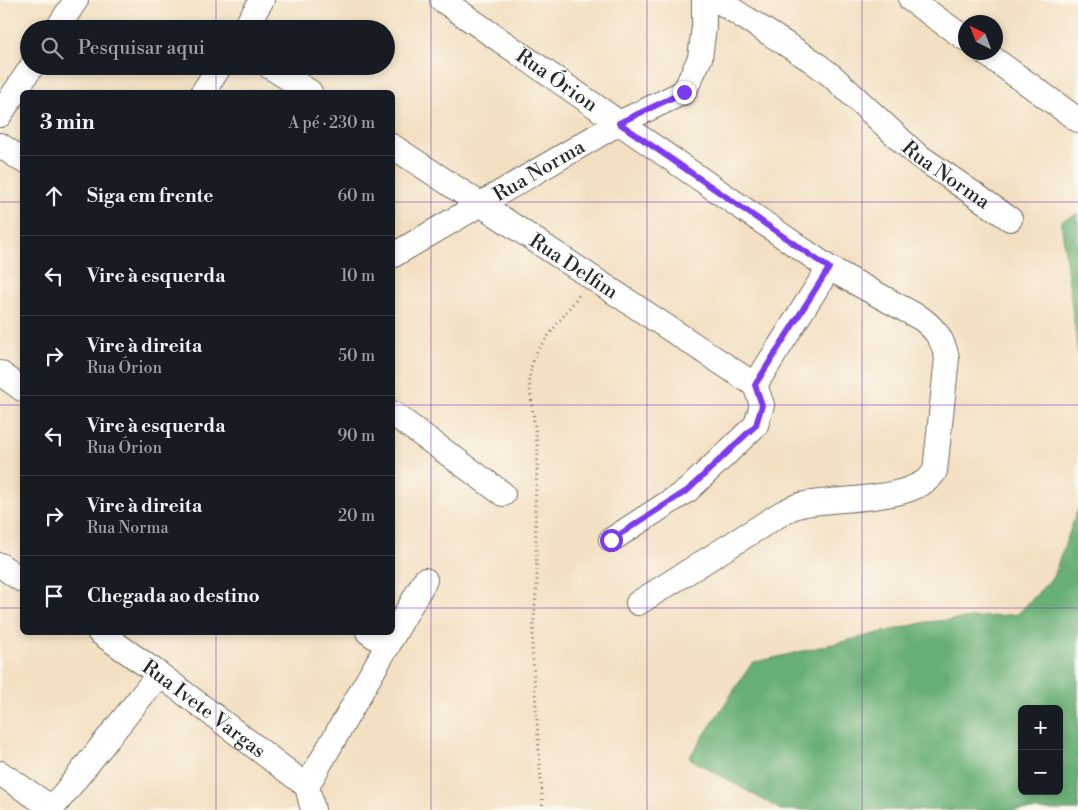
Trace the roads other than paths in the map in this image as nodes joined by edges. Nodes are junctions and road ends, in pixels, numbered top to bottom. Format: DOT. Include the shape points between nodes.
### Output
graph roads {
  1 [pos="76,0"];
  2 [pos="262,0"];
  3 [pos="442,0"];
  4 [pos="704,0"];
  5 [pos="717,0"];
  6 [pos="911,0"];
  7 [pos="63,20"];
  8 [pos="250,20"];
  9 [pos="958,33"];
  10 [pos="995,60"];
  11 [pos="26,75"];
  12 [pos="214,75"];
  13 [pos="283,75"];
  14 [pos="204,90"];
  15 [pos="307,90"];
  16 [pos="0,115"];
  17 [pos="1078,120"];
  18 [pos="619,123"];
  19 [pos="0,145"];
  20 [pos="395,148"];
  21 [pos="20,159"];
  22 [pos="480,203"];
  23 [pos="1010,219"];
  24 [pos="395,254"];
  25 [pos="829,268"];
  26 [pos="0,373"];
  27 [pos="755,385"];
  28 [pos="20,387"];
  29 [pos="395,415"];
  30 [pos="503,494"];
  31 [pos="611,540"];
  32 [pos="0,565"];
  33 [pos="20,579"];
  34 [pos="425,580"];
  35 [pos="638,603"];
  36 [pos="395,634"];
  37 [pos="103,635"];
  38 [pos="372,635"];
  39 [pos="394,635"];
  40 [pos="388,646"];
  41 [pos="159,674"];
  42 [pos="0,773"];
  43 [pos="307,786"];
  44 [pos="52,809"];
  45 [pos="313,810"];
  1 -- 7 [label="street"];
  2 -- 8 [label="street"];
  3 -- 18 [label="street, Rua Órion"];
  4 -- 18 [label="street, Rua Norma" via="700,58 684,92"];
  5 -- 23 [label="street, Rua Norma" via="811,60 916,154"];
  6 -- 9 [label="street"];
  10 -- 17 [label="street"];
  11 -- 16 [label="street"];
  12 -- 14 [label="street"];
  13 -- 15 [label="street"];
  18 -- 22 [label="street, Rua Norma"];
  18 -- 25 [label="street, Rua Órion"];
  19 -- 21 [label="street"];
  20 -- 22 [label="street, Rua Delfim"];
  22 -- 24 [label="street, Rua Norma"];
  22 -- 27 [label="street, Rua Delfim"];
  25 -- 27 [label="street"];
  25 -- 35 [label="street, Rua Órion" via="922,319 943,341 947,358 935,471 931,479 911,490 799,505"];
  26 -- 28 [label="street"];
  27 -- 31 [label="street" via="762,405 756,425 688,490"];
  29 -- 30 [label="street"];
  32 -- 33 [label="street"];
  34 -- 36 [label="street"];
  37 -- 41 [label="street, Rua Ivete Vargas"];
  38 -- 40 [label="street"];
  39 -- 40 [label="street"];
  40 -- 43 [label="street"];
  41 -- 43 [label="street, Rua Ivete Vargas"];
  41 -- 44 [label="street"];
  42 -- 44 [label="street"];
  43 -- 45 [label="street"];
}
